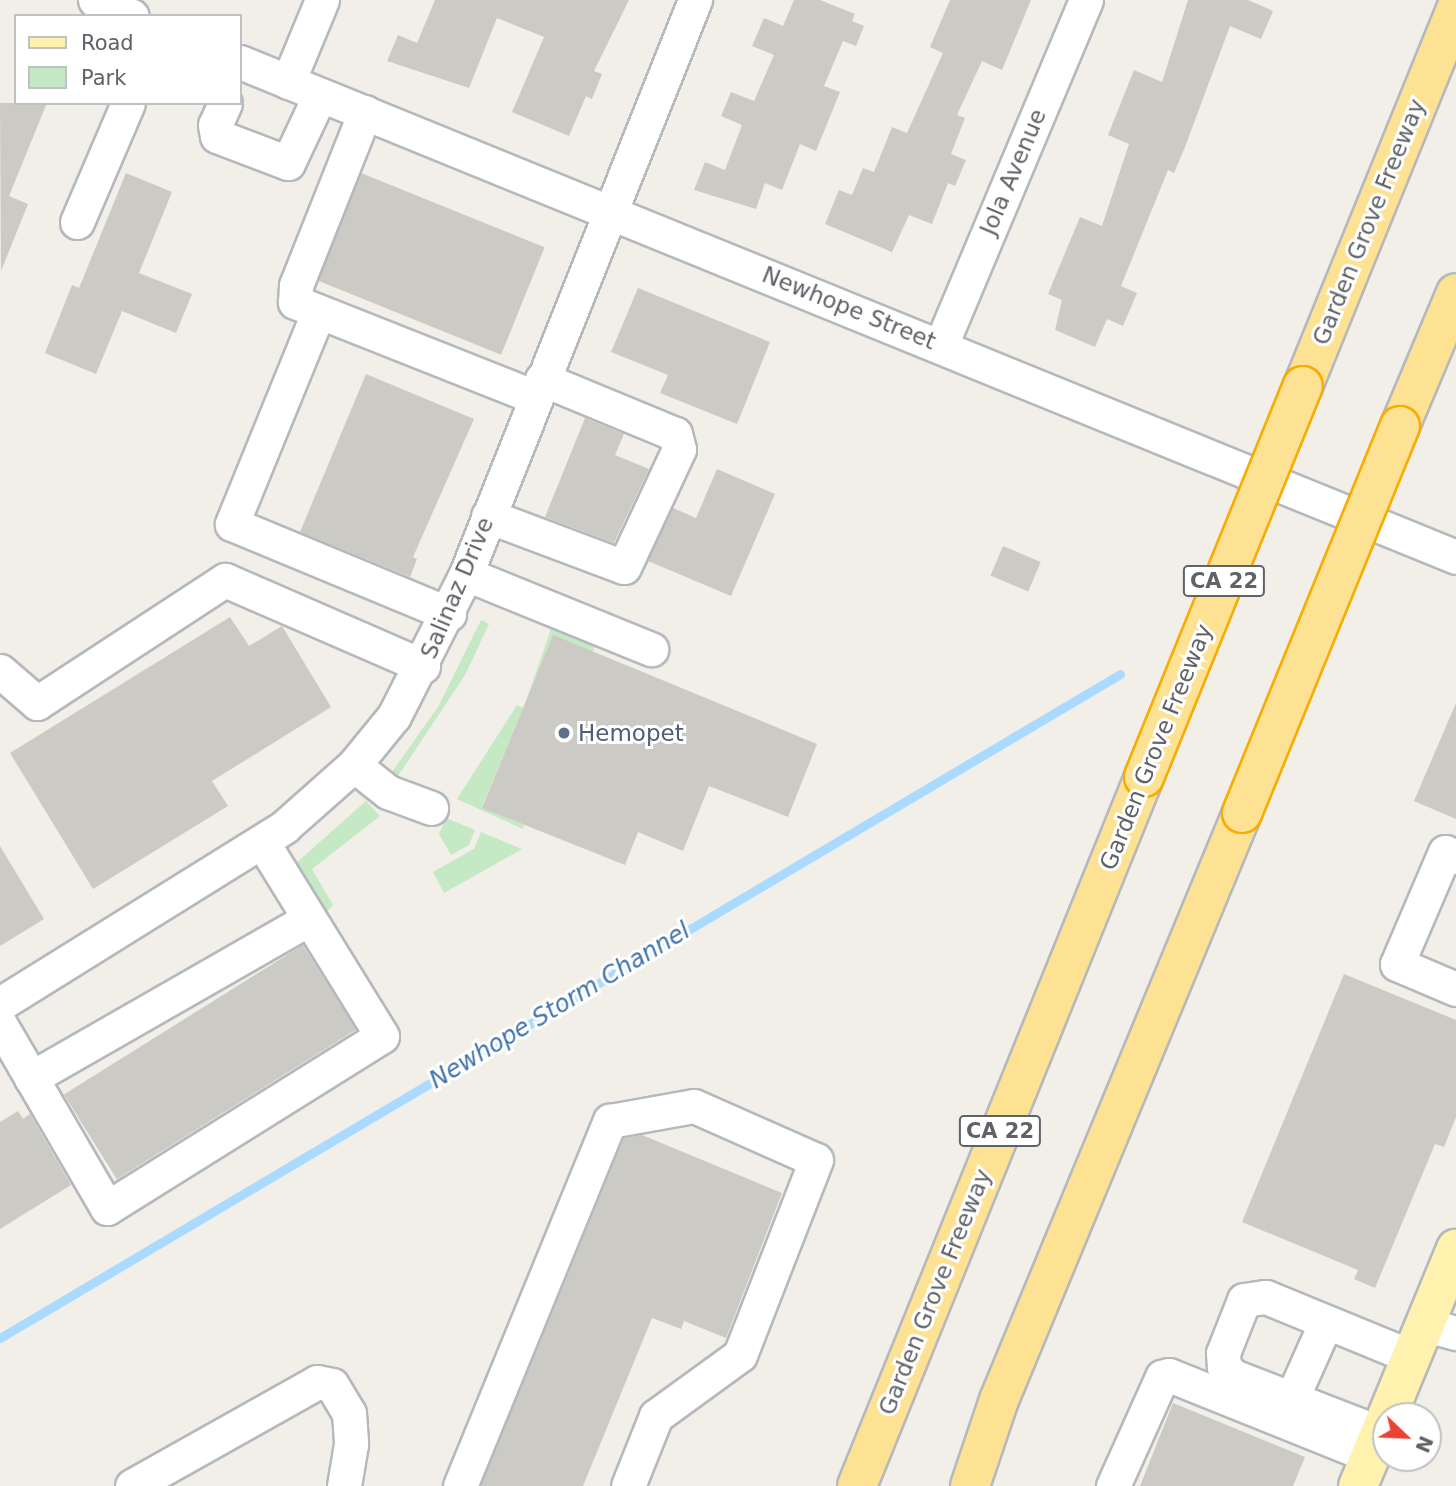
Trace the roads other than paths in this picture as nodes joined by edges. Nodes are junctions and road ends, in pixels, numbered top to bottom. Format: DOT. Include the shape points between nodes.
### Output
graph roads {
  1 [pos="322,0"];
  2 [pos="695,0"];
  3 [pos="1086,0"];
  4 [pos="100,1"];
  5 [pos="1456,9"];
  6 [pos="128,14"];
  7 [pos="242,64"];
  8 [pos="288,82"];
  9 [pos="320,95"];
  10 [pos="127,105"];
  11 [pos="224,105"];
  12 [pos="365,113"];
  13 [pos="609,212"];
  14 [pos="77,222"];
  15 [pos="1456,293"];
  16 [pos="318,313"];
  17 [pos="941,345"];
  18 [pos="539,388"];
  19 [pos="488,516"];
  20 [pos="1456,557"];
  21 [pos="466,574"];
  22 [pos="449,614"];
  23 [pos="651,649"];
  24 [pos="423,666"];
  25 [pos="0,671"];
  26 [pos="354,765"];
  27 [pos="431,808"];
  28 [pos="262,842"];
  29 [pos="1456,857"];
  30 [pos="310,919"];
  31 [pos="1456,989"];
  32 [pos="0,1004"];
  33 [pos="0,1024"];
  34 [pos="31,1078"];
  35 [pos="1456,1249"];
  36 [pos="1326,1322"];
  37 [pos="1431,1338"];
  38 [pos="1292,1398"];
  39 [pos="1397,1402"];
  40 [pos="1372,1440"];
  41 [pos="1372,1441"];
  42 [pos="132,1486"];
  43 [pos="344,1486"];
  44 [pos="460,1486"];
  45 [pos="628,1486"];
  46 [pos="857,1486"];
  47 [pos="970,1486"];
  48 [pos="1113,1486"];
  1 -- 8 [label="street"];
  2 -- 13 [label="street, Salinaz Drive"];
  3 -- 17 [label="street, Jola Avenue"];
  4 -- 6 [label="street"];
  5 -- 46 [label="highway, Garden Grove Freeway / CA 22, bridge"];
  7 -- 8 [label="street, Newhope Street"];
  8 -- 9 [label="street, Newhope Street"];
  9 -- 11 [label="street" via="288,163 217,136 215,125"];
  9 -- 12 [label="street, Newhope Street"];
  10 -- 14 [label="street"];
  12 -- 13 [label="street, Newhope Street"];
  12 -- 16 [label="street" via="293,294 298,304"];
  13 -- 17 [label="street, Newhope Street"];
  13 -- 18 [label="street, Salinaz Drive"];
  15 -- 47 [label="highway, bridge" via="999,1400"];
  16 -- 18 [label="street"];
  16 -- 22 [label="street" via="232,524"];
  17 -- 20 [label="street, Newhope Street"];
  18 -- 19 [label="street, Salinaz Drive"];
  18 -- 19 [label="street" via="675,434 679,449 624,568"];
  19 -- 21 [label="street, Salinaz Drive"];
  21 -- 22 [label="street, Salinaz Drive"];
  21 -- 23 [label="street"];
  22 -- 24 [label="street, Salinaz Drive"];
  24 -- 25 [label="street" via="225,580 37,703"];
  24 -- 26 [label="street, Salinaz Drive" via="394,716"];
  26 -- 27 [label="street" via="388,792"];
  26 -- 28 [label="street, Salinaz Drive"];
  28 -- 30 [label="street"];
  28 -- 32 [label="street, Salinaz Drive"];
  29 -- 31 [label="street" via="1445,852 1397,964"];
  30 -- 34 [label="street"];
  30 -- 34 [label="street" via="382,1036 107,1208"];
  33 -- 34 [label="street"];
  35 -- 37 [label="main road"];
  36 -- 37 [label="street"];
  36 -- 38 [label="street"];
  36 -- 38 [label="street" via="1266,1297 1244,1300 1223,1353 1224,1367"];
  37 -- 39 [label="main road"];
  38 -- 40 [label="street"];
  41 -- 48 [label="street" via="1184,1378 1162,1377"];
  42 -- 43 [label="street" via="317,1382 332,1385 349,1413 351,1444"];
  44 -- 45 [label="street" via="610,1121 694,1106 816,1160 740,1355 656,1416"];
}
